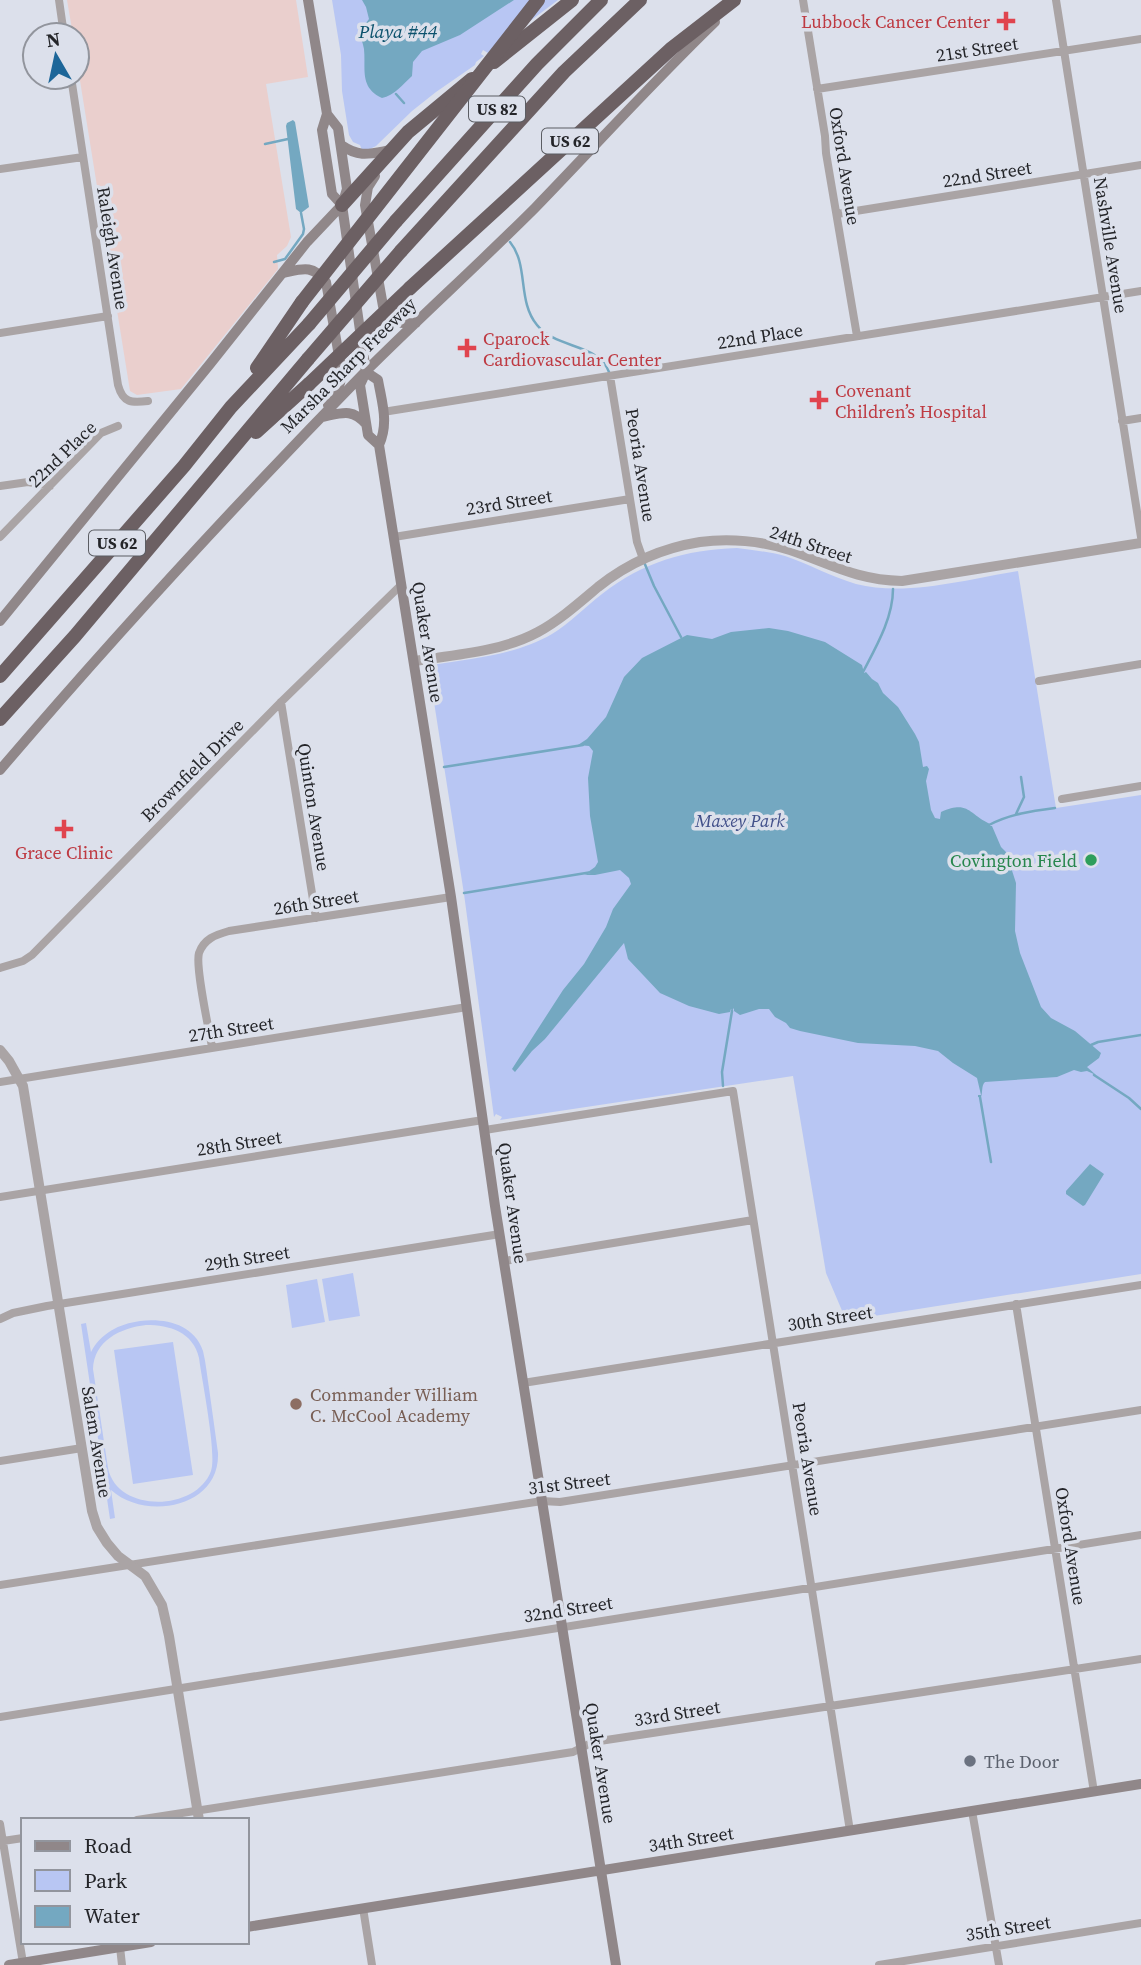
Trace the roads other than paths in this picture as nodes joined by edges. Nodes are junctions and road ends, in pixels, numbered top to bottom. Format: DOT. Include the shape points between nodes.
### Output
graph roads {
  1 [pos="59,0"];
  2 [pos="308,0"];
  3 [pos="538,0"];
  4 [pos="572,0"];
  5 [pos="601,0"];
  6 [pos="640,0"];
  7 [pos="735,0"];
  8 [pos="803,0"];
  9 [pos="1056,0"];
  10 [pos="62,21"];
  11 [pos="1141,39"];
  12 [pos="1064,51"];
  13 [pos="817,89"];
  14 [pos="73,91"];
  15 [pos="327,114"];
  16 [pos="341,145"];
  17 [pos="391,150"];
  18 [pos="83,156"];
  19 [pos="1141,165"];
  20 [pos="0,169"];
  21 [pos="1084,174"];
  22 [pos="342,205"];
  23 [pos="837,214"];
  24 [pos="283,273"];
  25 [pos="1141,291"];
  26 [pos="1104,297"];
  27 [pos="108,316"];
  28 [pos="416,323"];
  29 [pos="0,333"];
  30 [pos="857,336"];
  31 [pos="366,372"];
  32 [pos="610,376"];
  33 [pos="148,401"];
  34 [pos="231,407"];
  35 [pos="383,412"];
  36 [pos="322,417"];
  37 [pos="1141,418"];
  38 [pos="1122,421"];
  39 [pos="366,424"];
  40 [pos="118,426"];
  41 [pos="379,445"];
  42 [pos="214,471"];
  43 [pos="0,486"];
  44 [pos="50,486"];
  45 [pos="630,499"];
  46 [pos="0,537"];
  47 [pos="394,537"];
  48 [pos="1141,537"];
  49 [pos="1141,544"];
  50 [pos="643,559"];
  51 [pos="401,585"];
  52 [pos="0,621"];
  53 [pos="414,661"];
  54 [pos="1141,664"];
  55 [pos="0,676"];
  56 [pos="1039,681"];
  57 [pos="281,702"];
  58 [pos="0,719"];
  59 [pos="0,770"];
  60 [pos="1141,786"];
  61 [pos="1062,799"];
  62 [pos="452,897"];
  63 [pos="316,918"];
  64 [pos="0,968"];
  65 [pos="467,1007"];
  66 [pos="212,1047"];
  67 [pos="0,1050"];
  68 [pos="20,1079"];
  69 [pos="0,1082"];
  70 [pos="733,1091"];
  71 [pos="484,1125"];
  72 [pos="40,1190"];
  73 [pos="0,1197"];
  74 [pos="754,1220"];
  75 [pos="500,1234"];
  76 [pos="504,1261"];
  77 [pos="1141,1285"];
  78 [pos="59,1304"];
  79 [pos="1016,1304"];
  80 [pos="0,1320"];
  81 [pos="773,1343"];
  82 [pos="523,1383"];
  83 [pos="1141,1410"];
  84 [pos="1036,1427"];
  85 [pos="82,1448"];
  86 [pos="0,1461"];
  87 [pos="793,1465"];
  88 [pos="542,1501"];
  89 [pos="1141,1535"];
  90 [pos="1055,1548"];
  91 [pos="128,1565"];
  92 [pos="0,1585"];
  93 [pos="812,1587"];
  94 [pos="562,1626"];
  95 [pos="1141,1659"];
  96 [pos="1075,1669"];
  97 [pos="177,1688"];
  98 [pos="830,1706"];
  99 [pos="0,1717"];
  100 [pos="582,1748"];
  101 [pos="1141,1784"];
  102 [pos="1094,1792"];
  103 [pos="972,1811"];
  104 [pos="198,1815"];
  105 [pos="161,1818"];
  106 [pos="0,1824"];
  107 [pos="850,1831"];
  108 [pos="21,1838"];
  109 [pos="3,1841"];
  110 [pos="600,1871"];
  111 [pos="363,1908"];
  112 [pos="1141,1923"];
  113 [pos="248,1927"];
  114 [pos="139,1944"];
  115 [pos="995,1946"];
  116 [pos="120,1947"];
  117 [pos="23,1963"];
  118 [pos="9,1965"];
  119 [pos="122,1965"];
  120 [pos="372,1965"];
  121 [pos="616,1965"];
  122 [pos="879,1965"];
  123 [pos="999,1965"];
  1 -- 10 [label="street"];
  2 -- 15 [label="main road, Quaker Avenue"];
  3 -- 34 [label="highway, US 62, bridge" via="302,302"];
  4 -- 17 [label="highway"];
  5 -- 34 [label="highway, US 82, bridge" via="537,64"];
  6 -- 42 [label="highway, Marsha Sharp Freeway / US 82, bridge" via="565,72 401,251"];
  7 -- 28 [label="main road, Marsha Sharp Freeway" via="534,209"];
  7 -- 42 [label="highway, US 62, bridge" via="672,48"];
  8 -- 13 [label="street, Oxford Avenue"];
  9 -- 12 [label="street, Nashville Avenue"];
  11 -- 12 [label="street, 21st Street"];
  12 -- 13 [label="street, 21st Street"];
  12 -- 21 [label="street, Nashville Avenue"];
  13 -- 23 [label="street, Oxford Avenue"];
  14 -- 18 [label="street, Raleigh Avenue"];
  15 -- 16 [label="main road, Quaker Avenue" via="338,128"];
  15 -- 22 [label="main road, Quaker Avenue" via="321,130 332,194"];
  16 -- 17 [label="main road" via="359,155"];
  16 -- 22 [label="main road, Quaker Avenue" via="347,189"];
  17 -- 22 [label="highway"];
  17 -- 28 [label="main road" via="368,187 365,205 387,317 402,324"];
  18 -- 20 [label="street"];
  18 -- 27 [label="street, Raleigh Avenue"];
  19 -- 21 [label="street, 22nd Street"];
  21 -- 23 [label="street, 22nd Street"];
  21 -- 26 [label="street, Nashville Avenue"];
  22 -- 24 [label="main road"];
  22 -- 31 [label="main road, Quaker Avenue"];
  23 -- 30 [label="street, Oxford Avenue"];
  24 -- 36 [label="main road" via="312,269 326,282 342,373"];
  24 -- 52 [label="main road"];
  25 -- 26 [label="street, 22nd Place"];
  26 -- 30 [label="street, 22nd Place"];
  26 -- 38 [label="street, Nashville Avenue"];
  27 -- 29 [label="street"];
  27 -- 33 [label="street, Raleigh Avenue" via="121,395 132,402"];
  28 -- 31 [label="main road, Marsha Sharp Freeway"];
  30 -- 32 [label="street, 22nd Place"];
  31 -- 35 [label="main road, Quaker Avenue" via="378,380"];
  31 -- 36 [label="main road, Marsha Sharp Freeway"];
  31 -- 39 [label="main road, Quaker Avenue" via="360,385"];
  32 -- 35 [label="street, 22nd Place"];
  32 -- 45 [label="street, Peoria Avenue"];
  34 -- 55 [label="highway, US 62"];
  35 -- 41 [label="main road, Quaker Avenue" via="385,431"];
  36 -- 39 [label="main road" via="344,412"];
  36 -- 59 [label="main road, Marsha Sharp Freeway" via="174,572"];
  37 -- 38 [label="street"];
  38 -- 48 [label="street, Nashville Avenue"];
  39 -- 41 [label="main road, Quaker Avenue" via="368,435"];
  40 -- 44 [label="street, 22nd Place" via="101,433"];
  41 -- 47 [label="main road, Quaker Avenue"];
  42 -- 58 [label="highway, Marsha Sharp Freeway / US 62"];
  43 -- 44 [label="street" via="28,482"];
  44 -- 46 [label="street, 22nd Place"];
  45 -- 47 [label="street, 23rd Street"];
  45 -- 50 [label="street, Peoria Avenue"];
  47 -- 51 [label="main road, Quaker Avenue"];
  49 -- 50 [label="street, 24th Street" via="902,581 855,575 788,549 744,541 678,546"];
  50 -- 53 [label="street, 24th Street" via="600,585 552,624 520,640"];
  51 -- 53 [label="main road, Quaker Avenue"];
  51 -- 57 [label="street, Brownfield Drive"];
  53 -- 62 [label="main road, Quaker Avenue"];
  54 -- 56 [label="street"];
  57 -- 63 [label="street, Quinton Avenue"];
  57 -- 64 [label="street, Brownfield Drive" via="32,955"];
  60 -- 61 [label="street"];
  62 -- 63 [label="street, 26th Street"];
  62 -- 65 [label="main road, Quaker Avenue"];
  63 -- 66 [label="street, 26th Street" via="219,934 207,940 198,957"];
  65 -- 66 [label="street, 27th Street"];
  65 -- 71 [label="main road, Quaker Avenue"];
  66 -- 68 [label="street, 27th Street"];
  67 -- 68 [label="street, Salem Avenue"];
  68 -- 69 [label="street, 27th Street"];
  68 -- 72 [label="street, Salem Avenue"];
  70 -- 71 [label="street, 28th Street"];
  70 -- 74 [label="street, Peoria Avenue"];
  71 -- 72 [label="street, 28th Street"];
  71 -- 75 [label="main road, Quaker Avenue"];
  72 -- 73 [label="street, 28th Street"];
  72 -- 78 [label="street, Salem Avenue"];
  74 -- 76 [label="street"];
  74 -- 81 [label="street, Peoria Avenue"];
  75 -- 76 [label="main road, Quaker Avenue"];
  75 -- 78 [label="street, 29th Street"];
  76 -- 82 [label="main road, Quaker Avenue"];
  77 -- 79 [label="street, 30th Street"];
  78 -- 80 [label="street, 29th Street"];
  78 -- 85 [label="street, Salem Avenue"];
  79 -- 81 [label="street, 30th Street"];
  79 -- 84 [label="street, Oxford Avenue"];
  81 -- 82 [label="street, 30th Street"];
  81 -- 87 [label="street, Peoria Avenue"];
  82 -- 88 [label="main road, Quaker Avenue"];
  83 -- 84 [label="street, 31st Street"];
  84 -- 87 [label="street, 31st Street"];
  84 -- 90 [label="street, Oxford Avenue"];
  85 -- 86 [label="street"];
  85 -- 91 [label="street, Salem Avenue" via="97,1527"];
  87 -- 88 [label="street, 31st Street" via="560,1502"];
  87 -- 93 [label="street, Peoria Avenue"];
  88 -- 91 [label="street, 31st Street"];
  88 -- 94 [label="main road, Quaker Avenue"];
  89 -- 90 [label="street, 32nd Street"];
  90 -- 93 [label="street, 32nd Street"];
  90 -- 96 [label="street, Oxford Avenue"];
  91 -- 92 [label="street, 31st Street"];
  91 -- 97 [label="street, Salem Avenue" via="145,1576 162,1605"];
  93 -- 94 [label="street, 32nd Street"];
  93 -- 98 [label="street, Peoria Avenue"];
  94 -- 97 [label="street, 32nd Street"];
  94 -- 100 [label="main road, Quaker Avenue"];
  95 -- 96 [label="street, 33rd Street"];
  96 -- 98 [label="street, 33rd Street"];
  96 -- 102 [label="street, Oxford Avenue"];
  97 -- 99 [label="street, 32nd Street"];
  97 -- 104 [label="street, Salem Avenue"];
  98 -- 100 [label="street, 33rd Street" via="593,1742"];
  98 -- 107 [label="street, Peoria Avenue"];
  100 -- 104 [label="street, 33rd Street"];
  100 -- 110 [label="main road, Quaker Avenue"];
  101 -- 102 [label="main road, 34th Street"];
  102 -- 103 [label="main road, 34th Street"];
  103 -- 107 [label="main road, 34th Street"];
  103 -- 115 [label="street"];
  104 -- 105 [label="street, 33rd Street"];
  106 -- 109 [label="street"];
  107 -- 110 [label="main road, 34th Street"];
  108 -- 109 [label="street"];
  109 -- 117 [label="street"];
  110 -- 111 [label="main road, 34th Street"];
  110 -- 121 [label="main road, Quaker Avenue"];
  111 -- 113 [label="main road, 34th Street"];
  111 -- 120 [label="street"];
  112 -- 115 [label="street, 35th Street"];
  114 -- 116 [label="main road"];
  115 -- 122 [label="street, 35th Street"];
  115 -- 123 [label="street"];
  116 -- 117 [label="main road"];
  116 -- 119 [label="street"];
  117 -- 118 [label="main road"];
}
